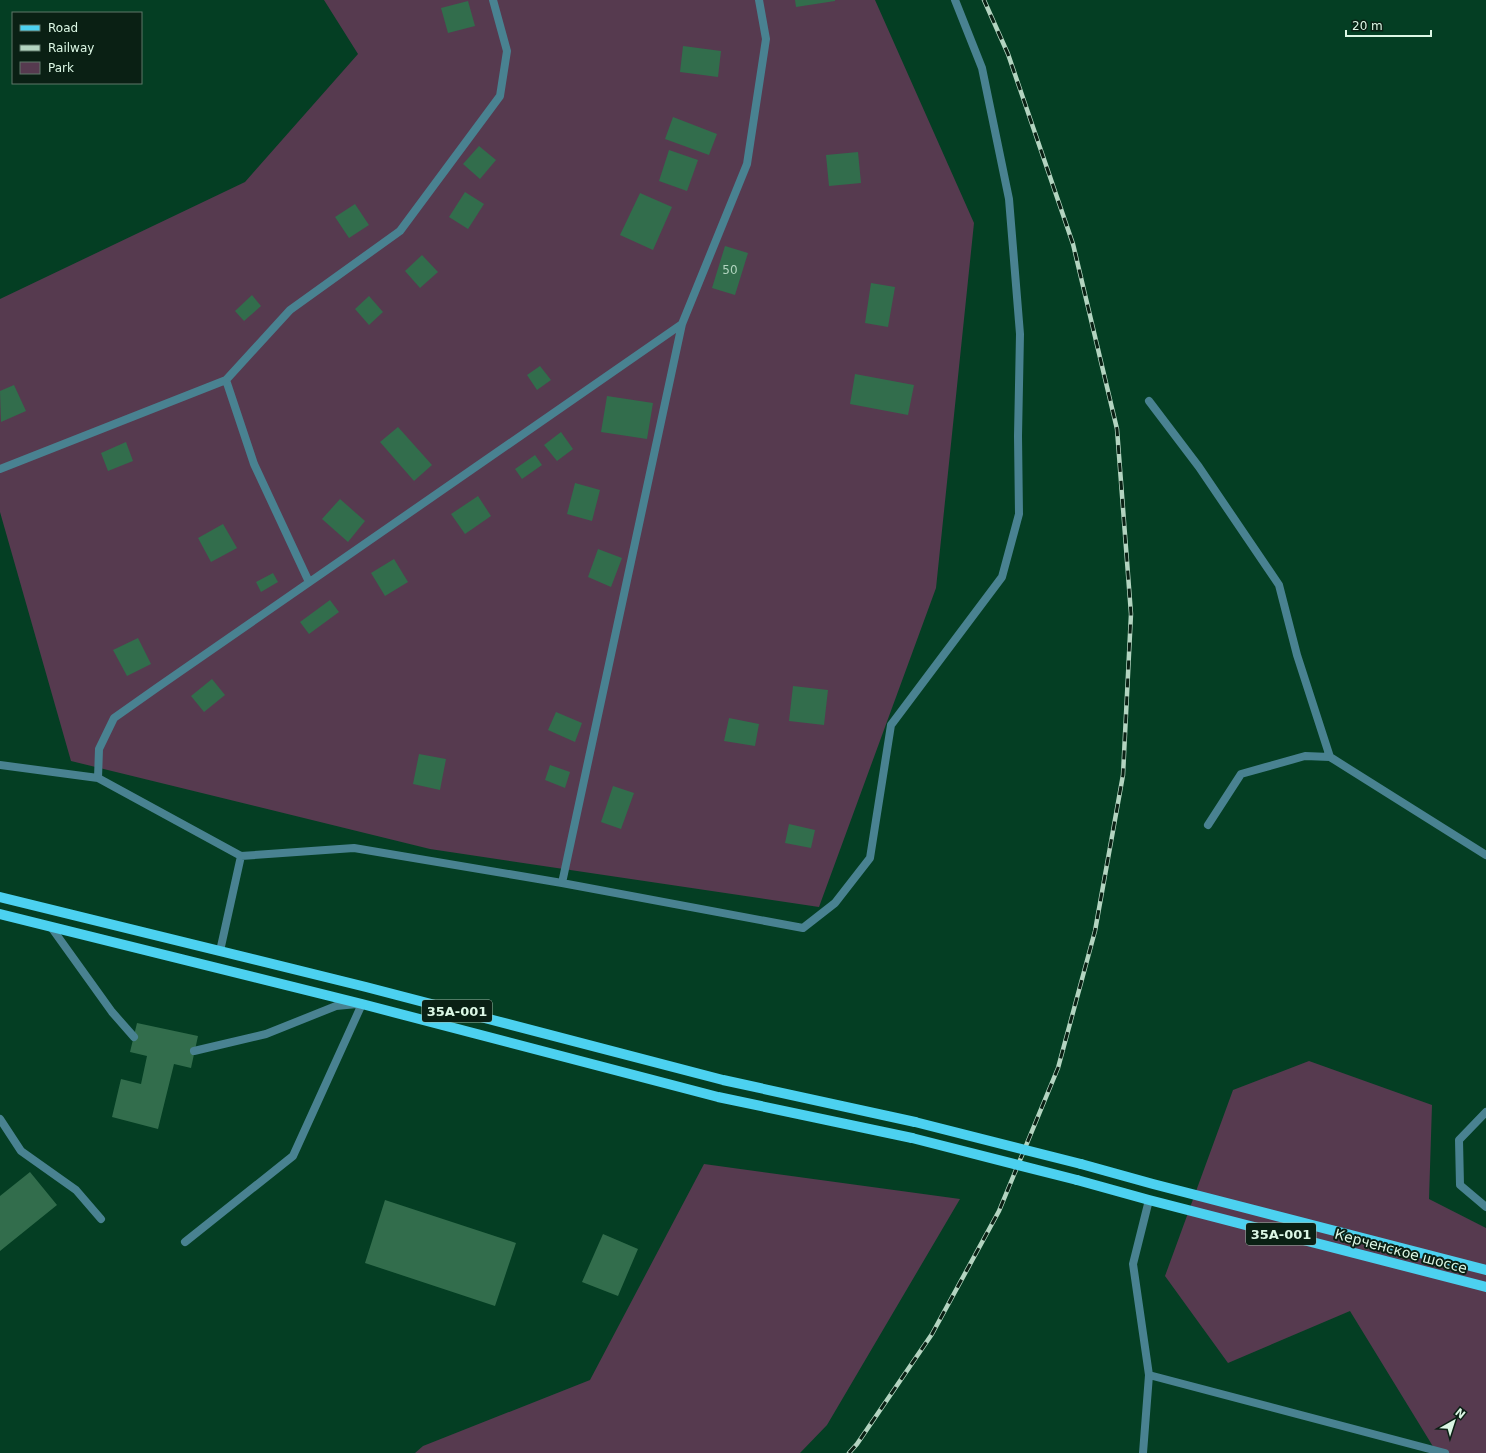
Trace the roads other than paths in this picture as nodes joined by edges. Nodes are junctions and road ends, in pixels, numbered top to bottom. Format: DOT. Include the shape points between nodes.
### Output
graph roads {
  1 [pos="493,0"];
  2 [pos="759,0"];
  3 [pos="955,0"];
  4 [pos="682,324"];
  5 [pos="226,380"];
  6 [pos="1149,401"];
  7 [pos="0,469"];
  8 [pos="310,582"];
  9 [pos="1330,757"];
  10 [pos="0,765"];
  11 [pos="98,778"];
  12 [pos="1208,825"];
  13 [pos="1486,855"];
  14 [pos="241,856"];
  15 [pos="562,882"];
  16 [pos="0,897"];
  17 [pos="0,914"];
  18 [pos="51,927"];
  19 [pos="220,951"];
  20 [pos="216,968"];
  21 [pos="362,1004"];
  22 [pos="134,1037"];
  23 [pos="194,1051"];
  24 [pos="1486,1112"];
  25 [pos="0,1119"];
  26 [pos="1153,1184"];
  27 [pos="1149,1200"];
  28 [pos="1486,1207"];
  29 [pos="101,1219"];
  30 [pos="186,1242"];
  31 [pos="1486,1270"];
  32 [pos="1486,1288"];
  33 [pos="1149,1375"];
  34 [pos="1144,1453"];
  35 [pos="1445,1453"];
  1 -- 5 [label="lane" via="507,51 500,96 400,231 290,310"];
  2 -- 4 [label="lane" via="766,39 747,164"];
  3 -- 15 [label="lane" via="982,68 1009,200 1020,334 1019,514 1002,577 891,725 870,858 835,903 803,928"];
  4 -- 8 [label="lane"];
  4 -- 15 [label="lane"];
  5 -- 7 [label="lane"];
  5 -- 8 [label="lane" via="254,464"];
  6 -- 9 [label="lane" via="1199,467 1279,586 1297,655"];
  8 -- 11 [label="lane" via="114,718 99,749"];
  9 -- 12 [label="lane" via="1305,756 1241,774"];
  9 -- 13 [label="lane"];
  10 -- 11 [label="lane"];
  11 -- 14 [label="lane"];
  14 -- 15 [label="lane" via="354,848"];
  14 -- 19 [label="lane"];
  16 -- 19 [label="main road, 35А-001"];
  17 -- 18 [label="main road, 35А-001"];
  18 -- 20 [label="main road, 35А-001"];
  18 -- 22 [label="lane" via="112,1012"];
  19 -- 20 [label="main road"];
  19 -- 26 [label="main road, Керченское шоссе / 35А-001, bridge" via="722,1080 916,1122"];
  20 -- 21 [label="main road, 35А-001"];
  21 -- 23 [label="lane" via="336,1006 266,1034"];
  21 -- 27 [label="main road, Керченское шоссе / 35А-001, bridge" via="718,1097 912,1138"];
  21 -- 30 [label="lane" via="293,1156"];
  24 -- 28 [label="lane" via="1459,1140 1460,1185"];
  25 -- 29 [label="lane" via="21,1151 76,1190"];
  26 -- 27 [label="main road"];
  26 -- 31 [label="main road, Керченское шоссе / 35А-001"];
  27 -- 32 [label="main road, Керченское шоссе / 35А-001"];
  27 -- 33 [label="lane" via="1133,1264"];
  33 -- 34 [label="lane"];
  33 -- 35 [label="lane"];
}
